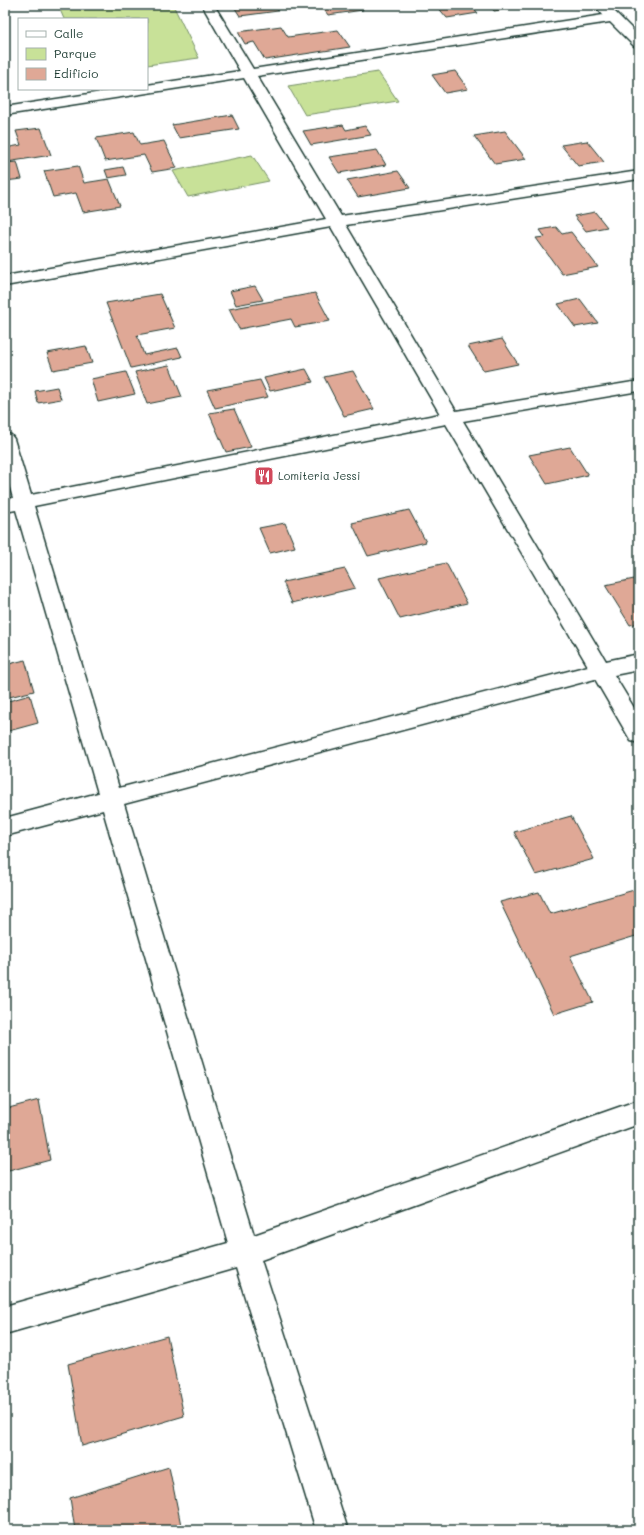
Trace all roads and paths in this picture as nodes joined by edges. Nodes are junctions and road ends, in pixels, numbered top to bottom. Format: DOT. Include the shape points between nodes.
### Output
graph roads {
  1 [pos="208,5"];
  2 [pos="600,5"];
  3 [pos="612,18"];
  4 [pos="639,44"];
  5 [pos="248,74"];
  6 [pos="148,89"];
  7 [pos="143,90"];
  8 [pos="5,111"];
  9 [pos="639,175"];
  10 [pos="335,222"];
  11 [pos="5,281"];
  12 [pos="639,386"];
  13 [pos="451,417"];
  14 [pos="5,439"];
  15 [pos="14,504"];
  16 [pos="639,662"];
  17 [pos="601,670"];
  18 [pos="639,735"];
  19 [pos="111,800"];
  20 [pos="5,827"];
  21 [pos="639,1112"];
  22 [pos="246,1252"];
  23 [pos="5,1320"];
  24 [pos="332,1530"];
  1 -- 5 [label="street"];
  2 -- 3 [label="street"];
  3 -- 4 [label="street"];
  3 -- 5 [label="street"];
  5 -- 6 [label="street"];
  5 -- 10 [label="street"];
  7 -- 8 [label="street"];
  9 -- 10 [label="street"];
  10 -- 11 [label="street"];
  10 -- 13 [label="street"];
  12 -- 13 [label="street"];
  13 -- 15 [label="street"];
  13 -- 17 [label="street"];
  14 -- 15 [label="street"];
  15 -- 19 [label="street"];
  16 -- 17 [label="street"];
  17 -- 18 [label="street"];
  17 -- 19 [label="street"];
  19 -- 20 [label="street"];
  19 -- 22 [label="street"];
  21 -- 22 [label="street"];
  22 -- 23 [label="street"];
  22 -- 24 [label="street"];
}
